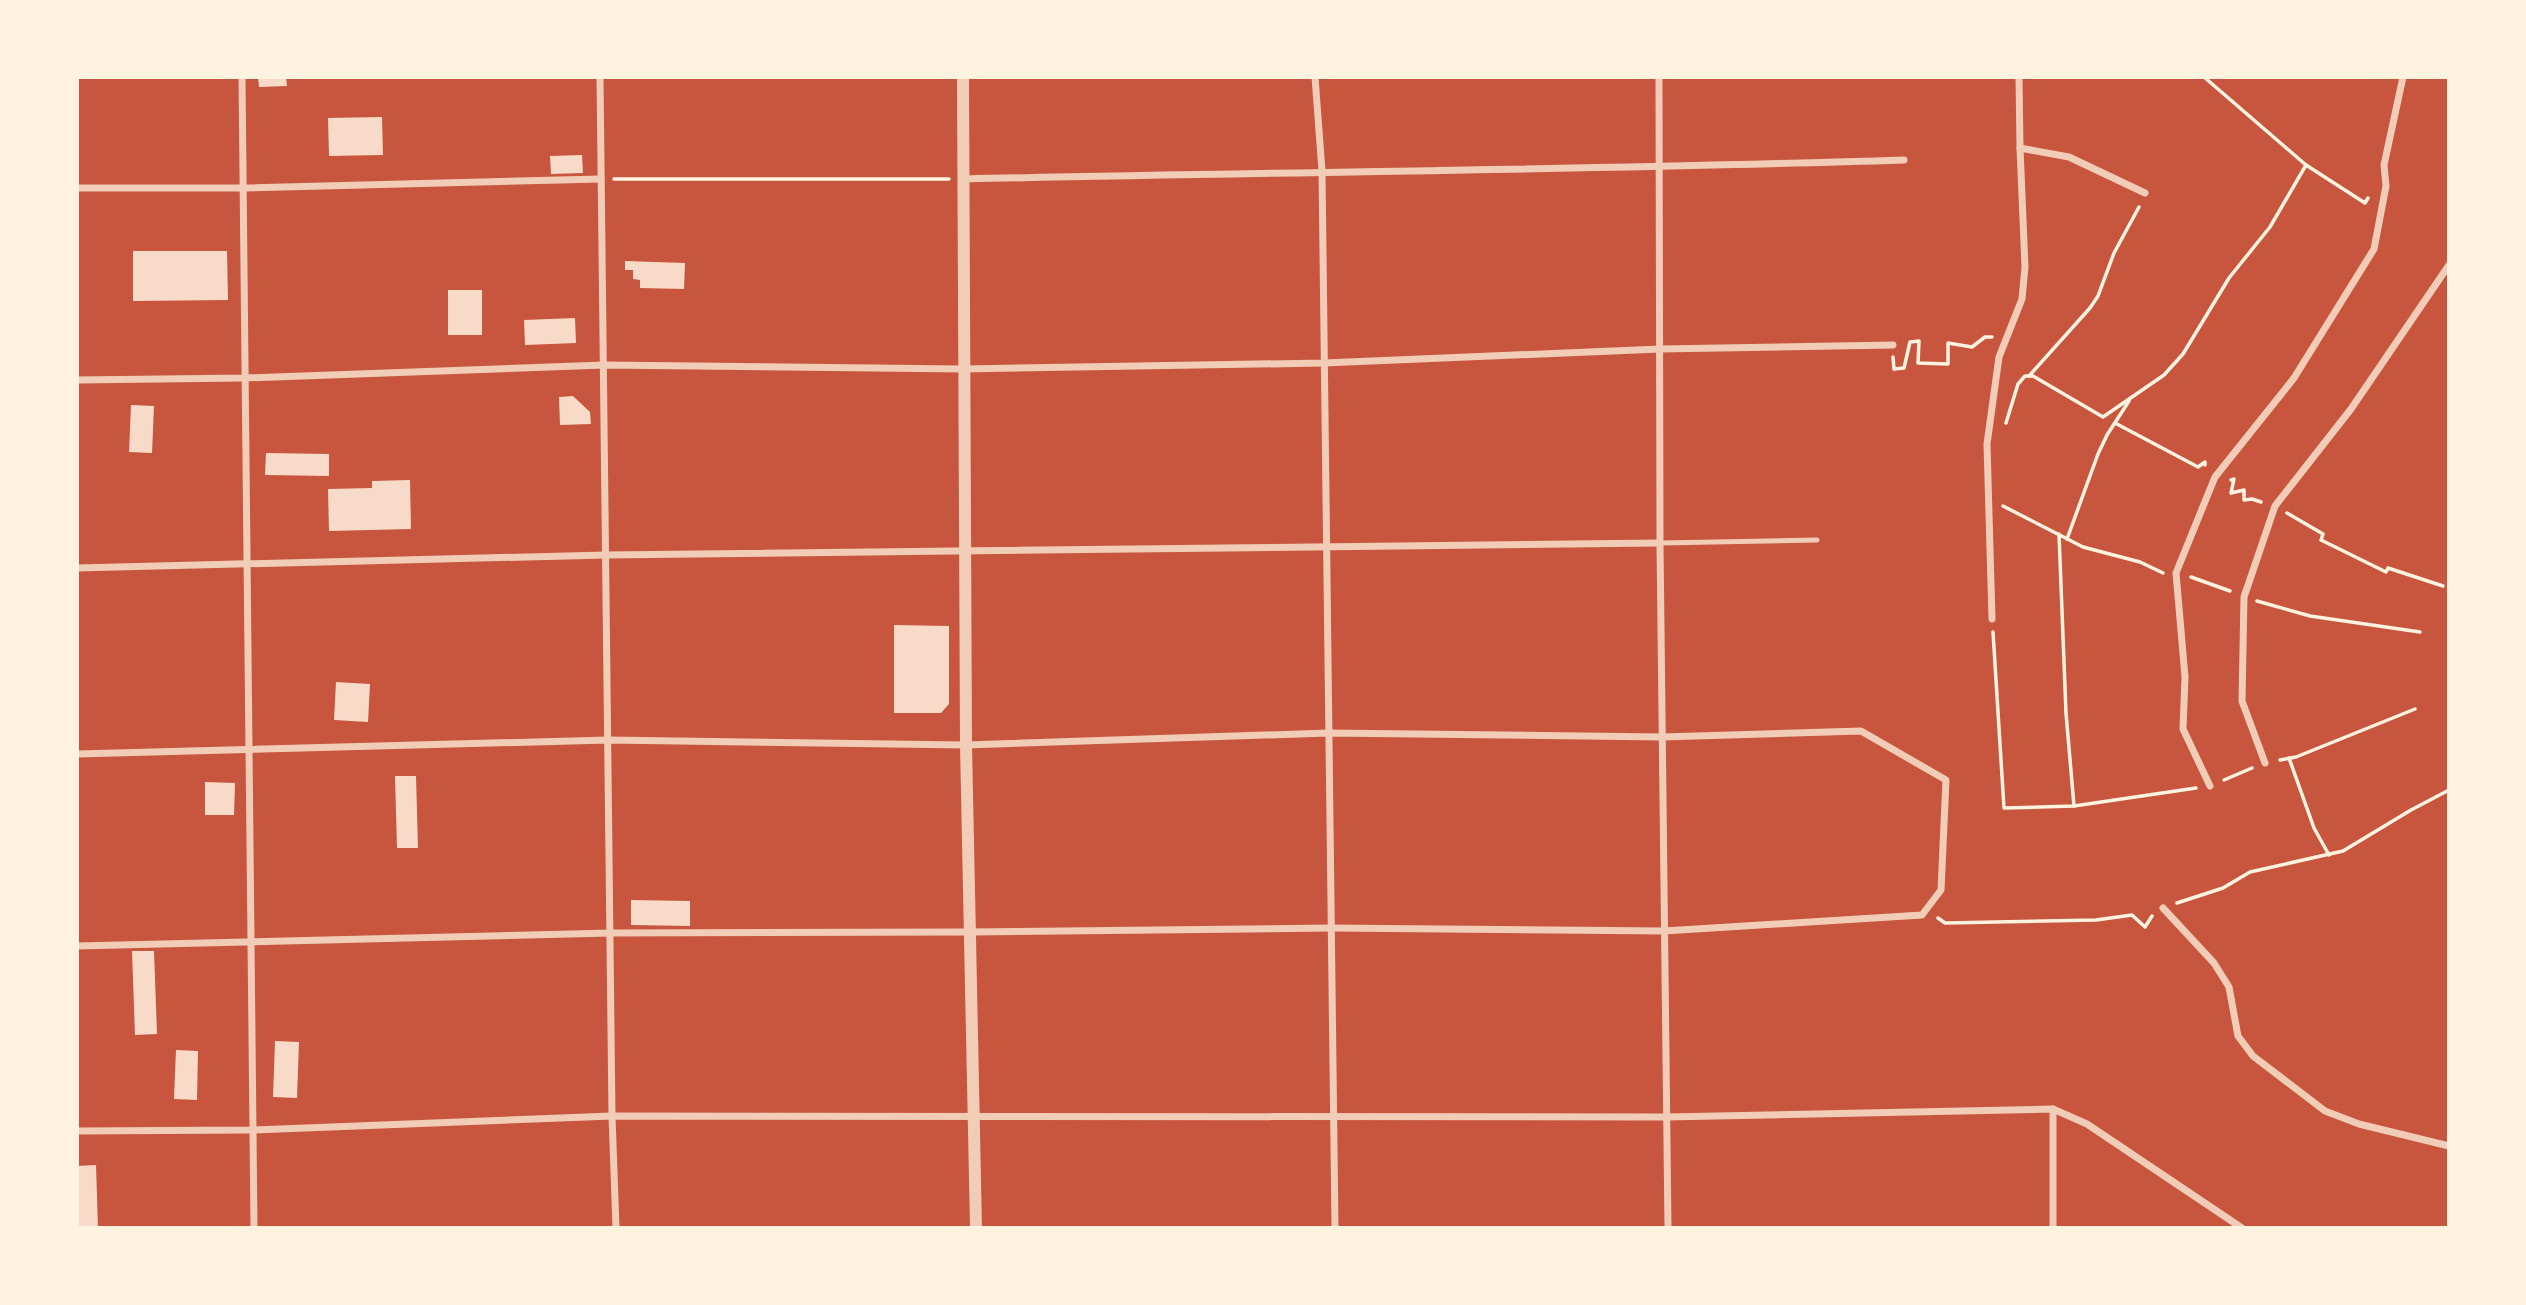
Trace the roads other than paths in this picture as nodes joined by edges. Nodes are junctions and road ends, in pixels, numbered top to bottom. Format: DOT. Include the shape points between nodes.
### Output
graph roads {
  1 [pos="242,77"];
  2 [pos="600,77"];
  3 [pos="963,77"];
  4 [pos="1315,77"];
  5 [pos="1659,77"];
  6 [pos="2019,77"];
  7 [pos="2403,77"];
  8 [pos="2020,148"];
  9 [pos="1904,160"];
  10 [pos="1660,168"];
  11 [pos="1322,171"];
  12 [pos="601,179"];
  13 [pos="965,179"];
  14 [pos="77,188"];
  15 [pos="243,188"];
  16 [pos="2146,194"];
  17 [pos="2449,265"];
  18 [pos="1893,345"];
  19 [pos="1660,349"];
  20 [pos="1324,363"];
  21 [pos="604,365"];
  22 [pos="963,369"];
  23 [pos="244,378"];
  24 [pos="77,380"];
  25 [pos="1817,540"];
  26 [pos="1660,543"];
  27 [pos="1326,547"];
  28 [pos="965,551"];
  29 [pos="606,555"];
  30 [pos="247,564"];
  31 [pos="77,568"];
  32 [pos="1992,619"];
  33 [pos="1328,733"];
  34 [pos="1662,737"];
  35 [pos="608,740"];
  36 [pos="966,745"];
  37 [pos="250,750"];
  38 [pos="77,754"];
  39 [pos="2265,763"];
  40 [pos="2210,786"];
  41 [pos="2163,908"];
  42 [pos="1331,928"];
  43 [pos="1664,931"];
  44 [pos="970,932"];
  45 [pos="611,933"];
  46 [pos="252,942"];
  47 [pos="77,946"];
  48 [pos="2053,1109"];
  49 [pos="612,1116"];
  50 [pos="973,1117"];
  51 [pos="1666,1117"];
  52 [pos="1333,1118"];
  53 [pos="253,1130"];
  54 [pos="77,1131"];
  55 [pos="2449,1146"];
  56 [pos="254,1228"];
  57 [pos="616,1228"];
  58 [pos="976,1228"];
  59 [pos="1335,1228"];
  60 [pos="1668,1228"];
  61 [pos="2053,1228"];
  62 [pos="2242,1228"];
  1 -- 15 [label="street"];
  2 -- 12 [label="street"];
  3 -- 13 [label="street"];
  4 -- 11 [label="street"];
  5 -- 10 [label="street"];
  6 -- 8 [label="street"];
  7 -- 40 [label="street" via="2384,165 2386,186 2374,249 2294,377 2214,480 2176,577 2185,677 2183,729"];
  8 -- 16 [label="street" via="2069,158"];
  8 -- 32 [label="street" via="2022,299 1999,357 1987,444"];
  9 -- 10 [label="street"];
  10 -- 11 [label="street"];
  10 -- 19 [label="street"];
  11 -- 13 [label="street"];
  11 -- 20 [label="street"];
  12 -- 15 [label="street"];
  12 -- 21 [label="street"];
  13 -- 22 [label="street"];
  14 -- 15 [label="street"];
  15 -- 23 [label="street"];
  17 -- 39 [label="street" via="2351,410 2275,506 2244,597 2242,701"];
  18 -- 19 [label="street"];
  19 -- 20 [label="street"];
  19 -- 26 [label="street"];
  20 -- 22 [label="street"];
  20 -- 27 [label="street"];
  21 -- 22 [label="street"];
  21 -- 23 [label="street"];
  21 -- 29 [label="street"];
  22 -- 28 [label="street"];
  23 -- 24 [label="street"];
  23 -- 30 [label="street"];
  25 -- 26 [label="lane"];
  26 -- 27 [label="street"];
  26 -- 34 [label="street"];
  27 -- 28 [label="street"];
  27 -- 33 [label="street"];
  28 -- 29 [label="street"];
  28 -- 36 [label="street"];
  29 -- 30 [label="street"];
  29 -- 35 [label="street"];
  30 -- 31 [label="street"];
  30 -- 37 [label="street"];
  33 -- 34 [label="street"];
  33 -- 36 [label="street"];
  33 -- 42 [label="street"];
  34 -- 43 [label="street"];
  34 -- 43 [label="street" via="1861,731 1946,780 1941,890 1922,915"];
  35 -- 36 [label="street"];
  35 -- 37 [label="street"];
  35 -- 45 [label="street"];
  36 -- 44 [label="street"];
  37 -- 38 [label="street"];
  37 -- 46 [label="street"];
  41 -- 55 [label="street" via="2214,963 2229,987 2238,1036 2253,1056 2325,1111"];
  42 -- 43 [label="street"];
  42 -- 44 [label="street"];
  42 -- 52 [label="street"];
  43 -- 51 [label="street"];
  44 -- 45 [label="street"];
  44 -- 50 [label="street"];
  45 -- 46 [label="street"];
  45 -- 49 [label="street"];
  46 -- 47 [label="street"];
  46 -- 53 [label="street"];
  48 -- 51 [label="street"];
  48 -- 61 [label="street"];
  48 -- 62 [label="street" via="2087,1124"];
  49 -- 50 [label="street"];
  49 -- 53 [label="street"];
  49 -- 57 [label="street"];
  50 -- 52 [label="street"];
  50 -- 58 [label="street"];
  51 -- 52 [label="street"];
  51 -- 60 [label="street"];
  52 -- 59 [label="street"];
  53 -- 54 [label="street"];
  53 -- 56 [label="street"];
}
